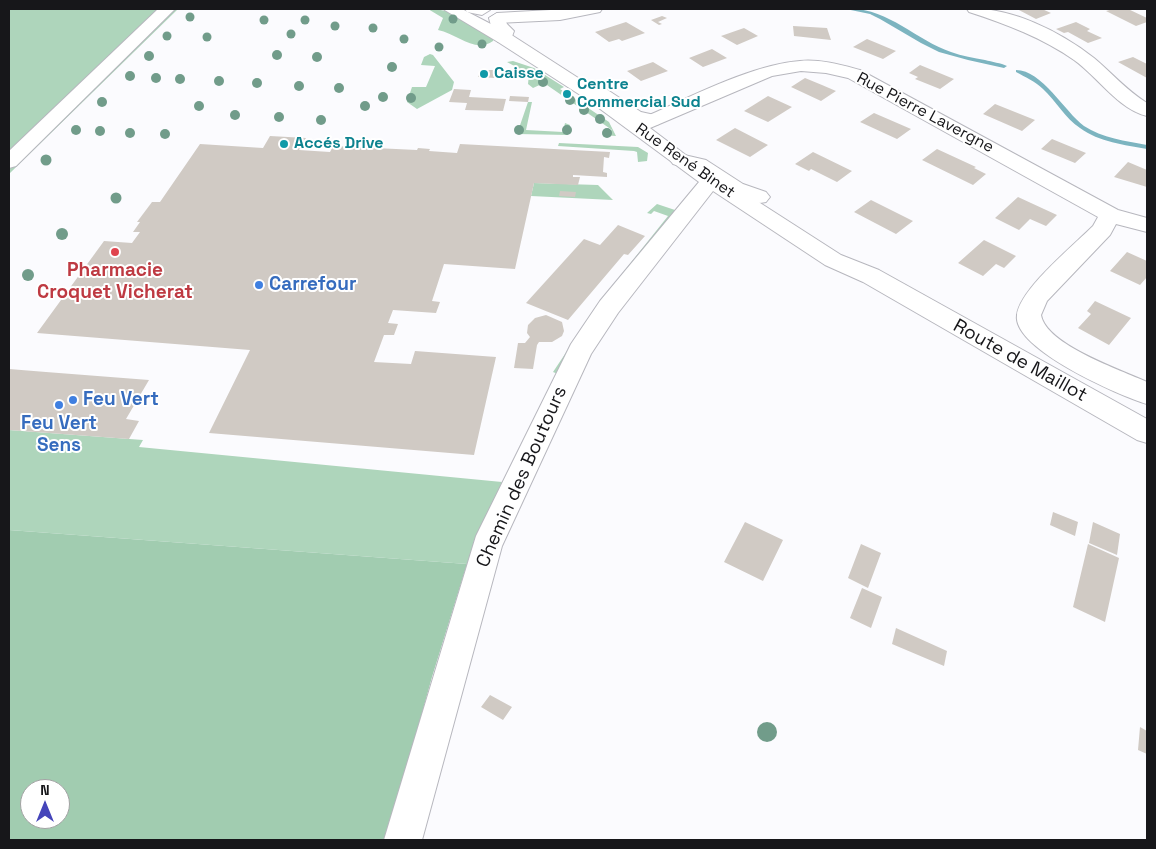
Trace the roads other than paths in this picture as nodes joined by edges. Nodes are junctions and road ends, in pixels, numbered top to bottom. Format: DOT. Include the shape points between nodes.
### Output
graph roads {
  1 [pos="167,9"];
  2 [pos="452,9"];
  3 [pos="478,9"];
  4 [pos="594,9"];
  5 [pos="604,9"];
  6 [pos="975,9"];
  7 [pos="497,18"];
  8 [pos="526,36"];
  9 [pos="504,38"];
  10 [pos="526,60"];
  11 [pos="1147,110"];
  12 [pos="644,123"];
  13 [pos="680,160"];
  14 [pos="9,162"];
  15 [pos="716,180"];
  16 [pos="758,197"];
  17 [pos="1110,215"];
  18 [pos="1147,224"];
  19 [pos="871,276"];
  20 [pos="894,290"];
  21 [pos="1147,394"];
  22 [pos="1147,432"];
  23 [pos="403,840"];
  1 -- 14 [label="street"];
  2 -- 9 [label="street, Rue René Binet"];
  3 -- 7 [label="street, Rue René Binet"];
  4 -- 7 [label="street"];
  5 -- 8 [label="street" via="528,25"];
  6 -- 11 [label="street" via="1051,39 1080,57"];
  7 -- 8 [label="street, Rue René Binet"];
  7 -- 9 [label="street" via="499,26 506,31"];
  8 -- 12 [label="street, Rue René Binet" via="614,92"];
  9 -- 12 [label="street, Rue René Binet"];
  10 -- 13 [label="street"];
  12 -- 13 [label="street, Rue René Binet"];
  12 -- 16 [label="street, Rue René Binet"];
  12 -- 17 [label="street, Rue Pierre Lavergne" via="768,71 801,66 840,70 854,74 941,120"];
  13 -- 15 [label="street" via="699,164"];
  15 -- 16 [label="street"];
  15 -- 19 [label="street, Rue René Binet" via="833,260"];
  15 -- 23 [label="street, Chemin des Boutours" via="609,307 580,351 486,546"];
  16 -- 19 [label="street, Rue René Binet" via="837,249"];
  17 -- 18 [label="street, Rue Pierre Lavergne"];
  17 -- 21 [label="street" via="1102,230 1036,297 1029,315 1030,322 1039,337 1059,352"];
  19 -- 20 [label="street, Rue René Binet"];
  20 -- 22 [label="street, Route de Maillot"];
}
